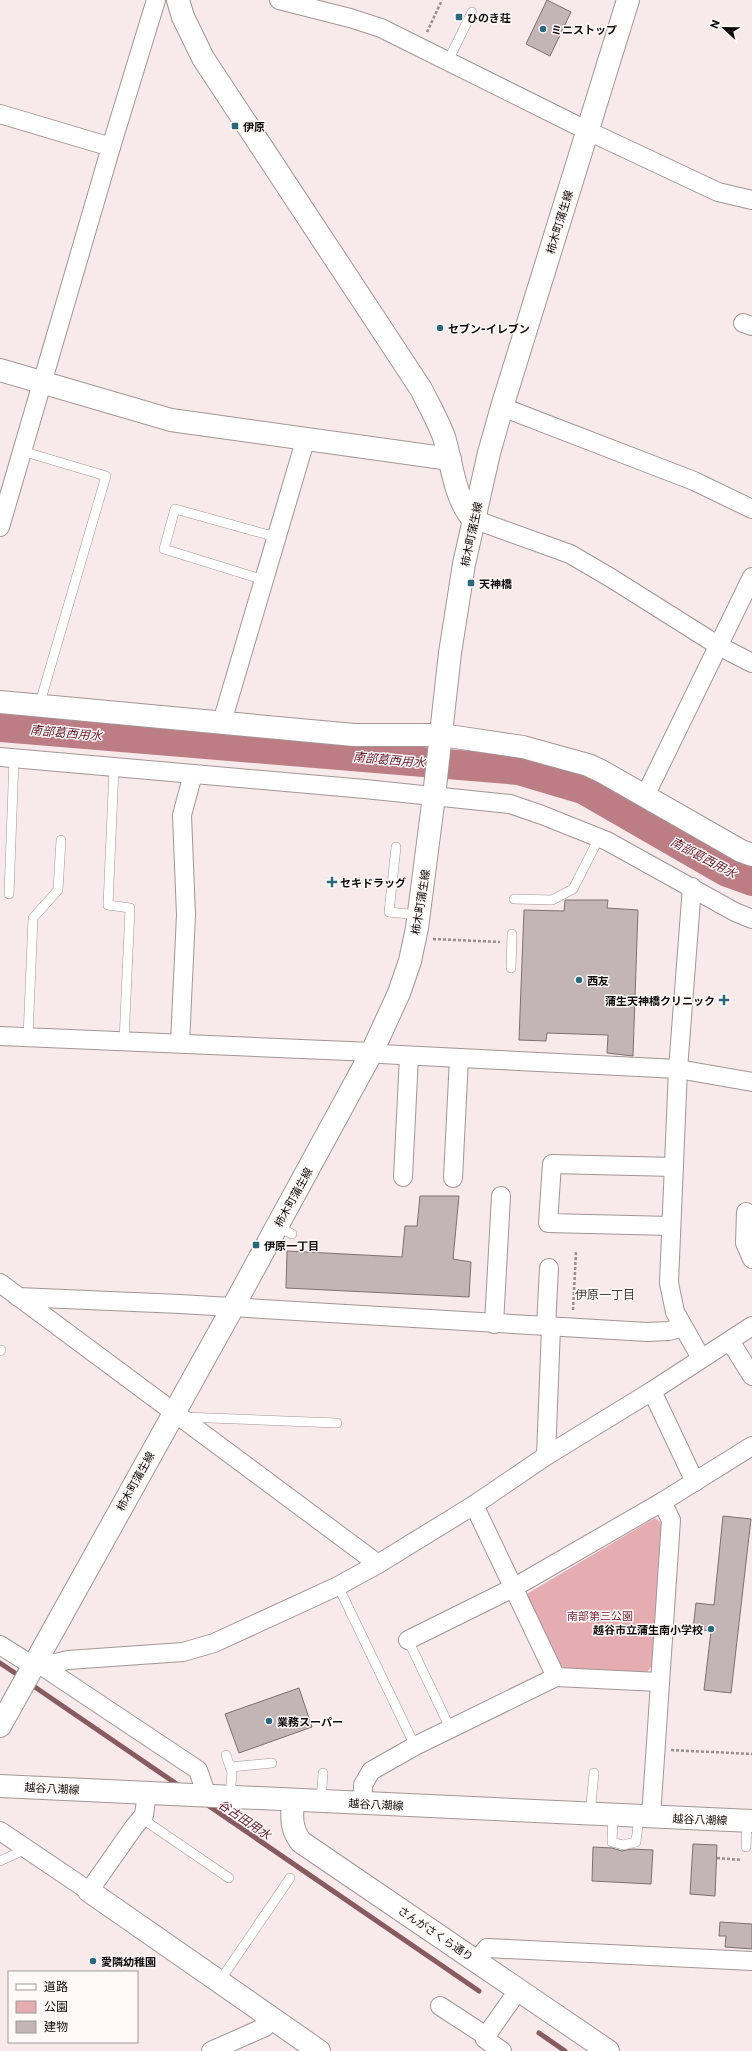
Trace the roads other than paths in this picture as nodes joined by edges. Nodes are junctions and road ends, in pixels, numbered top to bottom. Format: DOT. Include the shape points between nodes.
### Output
graph roads {
  1 [pos="156,0"];
  2 [pos="178,0"];
  3 [pos="278,0"];
  4 [pos="628,0"];
  5 [pos="319,5"];
  6 [pos="472,12"];
  7 [pos="448,61"];
  8 [pos="0,114"];
  9 [pos="586,130"];
  10 [pos="110,147"];
  11 [pos="752,200"];
  12 [pos="0,370"];
  13 [pos="42,382"];
  14 [pos="502,407"];
  15 [pos="305,440"];
  16 [pos="22,451"];
  17 [pos="450,460"];
  18 [pos="752,509"];
  19 [pos="473,519"];
  20 [pos="0,527"];
  21 [pos="276,537"];
  22 [pos="752,577"];
  23 [pos="264,580"];
  24 [pos="719,646"];
  25 [pos="752,663"];
  26 [pos="0,702"];
  27 [pos="39,706"];
  28 [pos="222,722"];
  29 [pos="441,740"];
  30 [pos="7,758"];
  31 [pos="114,768"];
  32 [pos="193,774"];
  33 [pos="435,793"];
  34 [pos="645,796"];
  35 [pos="599,838"];
  36 [pos="62,840"];
  37 [pos="396,847"];
  38 [pos="752,855"];
  39 [pos="692,887"];
  40 [pos="9,894"];
  41 [pos="514,899"];
  42 [pos="419,915"];
  43 [pos="752,919"];
  44 [pos="512,934"];
  45 [pos="511,968"];
  46 [pos="0,1036"];
  47 [pos="28,1037"];
  48 [pos="124,1041"];
  49 [pos="180,1043"];
  50 [pos="372,1052"];
  51 [pos="409,1056"];
  52 [pos="458,1058"];
  53 [pos="678,1069"];
  54 [pos="752,1082"];
  55 [pos="674,1167"];
  56 [pos="403,1177"];
  57 [pos="453,1178"];
  58 [pos="502,1196"];
  59 [pos="746,1212"];
  60 [pos="671,1226"];
  61 [pos="752,1259"];
  62 [pos="549,1268"];
  63 [pos="0,1283"];
  64 [pos="18,1297"];
  65 [pos="233,1307"];
  66 [pos="494,1324"];
  67 [pos="752,1326"];
  68 [pos="549,1327"];
  69 [pos="683,1327"];
  70 [pos="730,1340"];
  71 [pos="702,1358"];
  72 [pos="752,1376"];
  73 [pos="652,1391"];
  74 [pos="177,1415"];
  75 [pos="337,1423"];
  76 [pos="752,1446"];
  77 [pos="546,1456"];
  78 [pos="695,1482"];
  79 [pos="662,1502"];
  80 [pos="474,1505"];
  81 [pos="378,1564"];
  82 [pos="338,1586"];
  83 [pos="513,1588"];
  84 [pos="408,1640"];
  85 [pos="0,1644"];
  86 [pos="38,1666"];
  87 [pos="556,1677"];
  88 [pos="659,1682"];
  89 [pos="1,1721"];
  90 [pos="450,1728"];
  91 [pos="414,1746"];
  92 [pos="226,1755"];
  93 [pos="272,1763"];
  94 [pos="231,1767"];
  95 [pos="323,1773"];
  96 [pos="594,1773"];
  97 [pos="0,1786"];
  98 [pos="147,1793"];
  99 [pos="207,1796"];
  100 [pos="230,1796"];
  101 [pos="293,1800"];
  102 [pos="321,1801"];
  103 [pos="362,1803"];
  104 [pos="590,1814"];
  105 [pos="612,1815"];
  106 [pos="645,1817"];
  107 [pos="141,1818"];
  108 [pos="750,1821"];
  109 [pos="0,1831"];
  110 [pos="746,1846"];
  111 [pos="26,1849"];
  112 [pos="0,1861"];
  113 [pos="229,1878"];
  114 [pos="290,1878"];
  115 [pos="89,1891"];
  116 [pos="476,1960"];
  117 [pos="752,1961"];
  118 [pos="219,1982"];
  119 [pos="519,1989"];
  120 [pos="440,2006"];
  121 [pos="271,2018"];
  122 [pos="486,2036"];
  123 [pos="211,2051"];
  124 [pos="320,2051"];
  125 [pos="502,2051"];
  126 [pos="608,2051"];
  1 -- 10 [label="street"];
  2 -- 17 [label="main road" via="183,17 203,58 421,389 443,436"];
  3 -- 5 [label="street"];
  4 -- 9 [label="main road, 柿木町蒲生線"];
  5 -- 7 [label="street" via="380,28"];
  6 -- 7 [label="lane"];
  7 -- 9 [label="street"];
  8 -- 10 [label="street"];
  9 -- 11 [label="street" via="718,192"];
  9 -- 14 [label="main road, 柿木町蒲生線"];
  10 -- 13 [label="street"];
  12 -- 13 [label="main road"];
  13 -- 15 [label="main road" via="171,420"];
  13 -- 16 [label="street"];
  14 -- 18 [label="street" via="694,481"];
  14 -- 19 [label="main road, 柿木町蒲生線"];
  15 -- 17 [label="main road"];
  15 -- 21 [label="street"];
  16 -- 20 [label="street"];
  16 -- 27 [label="lane" via="106,476"];
  17 -- 19 [label="main road" via="462,502"];
  19 -- 24 [label="street" via="570,554"];
  19 -- 29 [label="main road, 柿木町蒲生線" via="450,653"];
  21 -- 23 [label="street"];
  21 -- 23 [label="lane" via="175,509 164,549"];
  22 -- 24 [label="street"];
  23 -- 28 [label="street"];
  24 -- 25 [label="street"];
  24 -- 34 [label="street" via="682,716"];
  26 -- 27 [label="main road"];
  27 -- 28 [label="main road"];
  28 -- 29 [label="main road" via="354,735"];
  29 -- 33 [label="main road, 柿木町蒲生線"];
  29 -- 34 [label="main road" via="523,747 588,765"];
  30 -- 31 [label="street"];
  30 -- 40 [label="lane"];
  31 -- 32 [label="street"];
  31 -- 48 [label="lane" via="108,905 130,908"];
  32 -- 33 [label="street"];
  32 -- 49 [label="street" via="182,815 186,915"];
  33 -- 35 [label="street" via="510,804"];
  33 -- 42 [label="main road, 柿木町蒲生線"];
  34 -- 38 [label="main road"];
  35 -- 39 [label="street"];
  35 -- 41 [label="lane" via="573,889 552,900"];
  36 -- 47 [label="lane" via="58,890 32,918"];
  37 -- 42 [label="lane" via="389,912"];
  39 -- 43 [label="street"];
  39 -- 53 [label="street"];
  42 -- 50 [label="main road, 柿木町蒲生線" via="410,961"];
  44 -- 45 [label="lane"];
  46 -- 47 [label="street"];
  47 -- 48 [label="street"];
  48 -- 49 [label="street"];
  49 -- 50 [label="street"];
  50 -- 51 [label="street"];
  50 -- 65 [label="main road, 柿木町蒲生線" via="285,1230"];
  51 -- 52 [label="street"];
  51 -- 56 [label="street"];
  52 -- 53 [label="street" via="543,1067"];
  52 -- 57 [label="street"];
  53 -- 54 [label="street"];
  53 -- 55 [label="street"];
  55 -- 60 [label="street"];
  55 -- 60 [label="street" via="552,1164 548,1223"];
  58 -- 66 [label="street"];
  59 -- 61 [label="street" via="745,1243"];
  60 -- 69 [label="street" via="669,1283 675,1312"];
  62 -- 68 [label="street"];
  63 -- 64 [label="street"];
  64 -- 65 [label="street"];
  64 -- 74 [label="street"];
  65 -- 66 [label="street"];
  65 -- 74 [label="main road, 柿木町蒲生線"];
  66 -- 68 [label="street"];
  67 -- 70 [label="street"];
  68 -- 69 [label="street" via="647,1332 669,1331"];
  68 -- 77 [label="street"];
  69 -- 71 [label="street"];
  70 -- 71 [label="street"];
  70 -- 72 [label="street"];
  71 -- 73 [label="street"];
  73 -- 77 [label="street"];
  73 -- 78 [label="street"];
  74 -- 75 [label="lane"];
  74 -- 81 [label="street"];
  74 -- 86 [label="main road, 柿木町蒲生線"];
  76 -- 78 [label="street"];
  77 -- 80 [label="street"];
  78 -- 79 [label="street"];
  79 -- 83 [label="street"];
  79 -- 88 [label="street" via="670,1520"];
  80 -- 81 [label="street"];
  80 -- 83 [label="street"];
  81 -- 82 [label="street"];
  82 -- 86 [label="street" via="214,1643 183,1652 68,1660"];
  82 -- 91 [label="lane"];
  83 -- 84 [label="street"];
  83 -- 87 [label="street"];
  84 -- 90 [label="lane"];
  85 -- 86 [label="street"];
  86 -- 89 [label="main road, 柿木町蒲生線"];
  86 -- 99 [label="street" via="198,1770"];
  87 -- 88 [label="street"];
  87 -- 90 [label="street"];
  88 -- 106 [label="street" via="655,1749"];
  90 -- 91 [label="street"];
  91 -- 103 [label="street" via="371,1771 363,1786"];
  92 -- 94 [label="lane"];
  93 -- 94 [label="lane"];
  94 -- 100 [label="lane"];
  95 -- 102 [label="lane"];
  96 -- 104 [label="lane"];
  97 -- 98 [label="main road, 越谷八潮線"];
  98 -- 99 [label="main road, 越谷八潮線"];
  98 -- 107 [label="street" via="144,1815"];
  99 -- 100 [label="main road, 越谷八潮線"];
  100 -- 101 [label="main road, 越谷八潮線"];
  101 -- 102 [label="main road, 越谷八潮線"];
  101 -- 116 [label="main road, さんがさくら通り" via="293,1828 301,1842"];
  102 -- 103 [label="main road, 越谷八潮線"];
  103 -- 104 [label="main road, 越谷八潮線"];
  104 -- 105 [label="main road, 越谷八潮線"];
  105 -- 106 [label="main road, 越谷八潮線"];
  105 -- 106 [label="lane" via="612,1842 623,1845 636,1842"];
  106 -- 108 [label="main road, 越谷八潮線"];
  107 -- 113 [label="lane"];
  107 -- 115 [label="street"];
  108 -- 110 [label="lane"];
  109 -- 111 [label="street"];
  111 -- 112 [label="lane"];
  111 -- 115 [label="street"];
  114 -- 118 [label="lane"];
  115 -- 118 [label="main road"];
  116 -- 117 [label="street" via="487,1948"];
  116 -- 119 [label="main road, さんがさくら通り"];
  118 -- 121 [label="main road"];
  119 -- 122 [label="street"];
  119 -- 126 [label="main road, さんがさくら通り"];
  120 -- 122 [label="street"];
  121 -- 123 [label="street" via="265,2027"];
  121 -- 124 [label="main road"];
  122 -- 125 [label="street" via="485,2039"];
}
